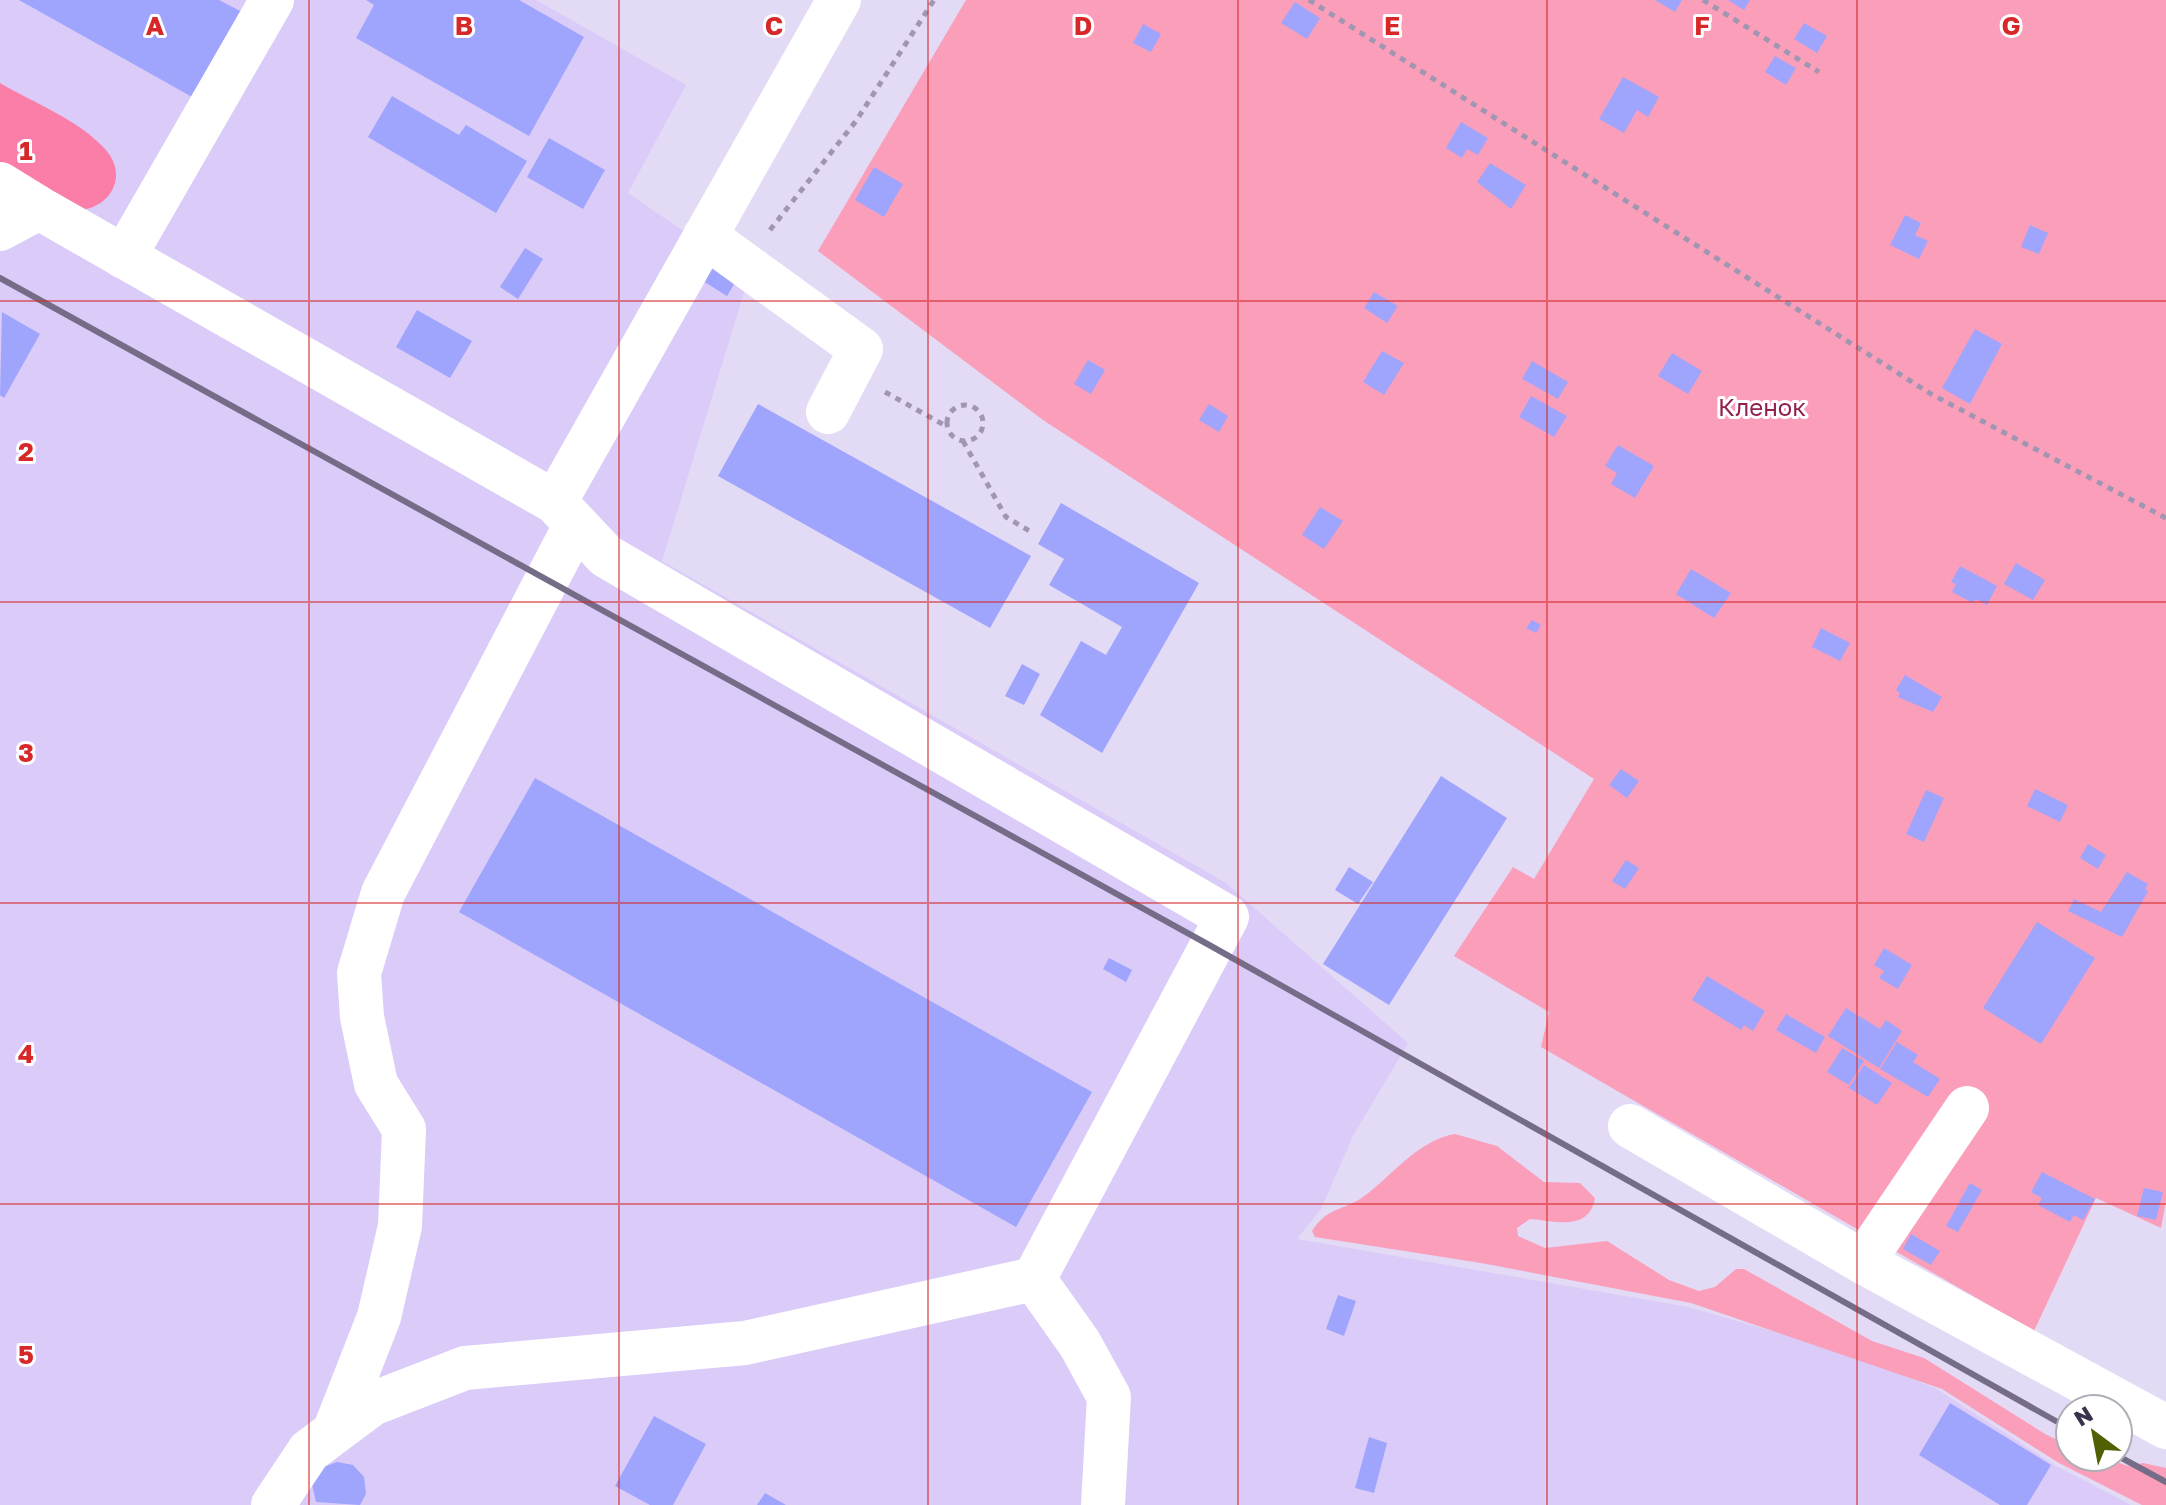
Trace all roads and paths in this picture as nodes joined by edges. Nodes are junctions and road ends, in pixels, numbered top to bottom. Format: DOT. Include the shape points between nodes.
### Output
graph roads {
  1 [pos="272,0"];
  2 [pos="934,0"];
  3 [pos="1309,0"];
  4 [pos="1703,0"];
  5 [pos="834,1"];
  6 [pos="1819,72"];
  7 [pos="0,184"];
  8 [pos="39,208"];
  9 [pos="0,229"];
  10 [pos="705,236"];
  11 [pos="124,257"];
  12 [pos="743,263"];
  13 [pos="849,372"];
  14 [pos="828,412"];
  15 [pos="946,426"];
  16 [pos="963,441"];
  17 [pos="565,513"];
  18 [pos="2166,518"];
  19 [pos="1031,532"];
  20 [pos="1967,1108"];
  21 [pos="1630,1126"];
  22 [pos="1863,1262"];
  23 [pos="1034,1279"];
  24 [pos="2166,1427"];
  25 [pos="334,1432"];
  26 [pos="273,1505"];
  27 [pos="1103,1505"];
  1 -- 11 [label="lane"];
  2 -- 12 [label="path" via="856,121"];
  3 -- 18 [label="path" via="1931,394"];
  4 -- 6 [label="path"];
  5 -- 10 [label="lane"];
  7 -- 8 [label="lane"];
  8 -- 9 [label="lane"];
  8 -- 11 [label="lane"];
  10 -- 12 [label="lane"];
  10 -- 17 [label="lane"];
  11 -- 17 [label="lane"];
  12 -- 13 [label="lane" via="861,349"];
  13 -- 14 [label="lane"];
  13 -- 15 [label="path"];
  15 -- 16 [label="path"];
  15 -- 16 [label="path" via="957,406 979,411 982,429 975,439"];
  16 -- 19 [label="path" via="1006,517"];
  17 -- 23 [label="lane" via="606,556 1227,917"];
  17 -- 25 [label="lane" via="383,893 359,973 376,1084 404,1129 401,1212 379,1317"];
  20 -- 22 [label="lane"];
  21 -- 22 [label="lane"];
  22 -- 24 [label="lane"];
  23 -- 25 [label="lane" via="745,1343 465,1368 372,1404"];
  23 -- 27 [label="lane" via="1109,1397"];
  25 -- 26 [label="lane" via="309,1451"];
}
